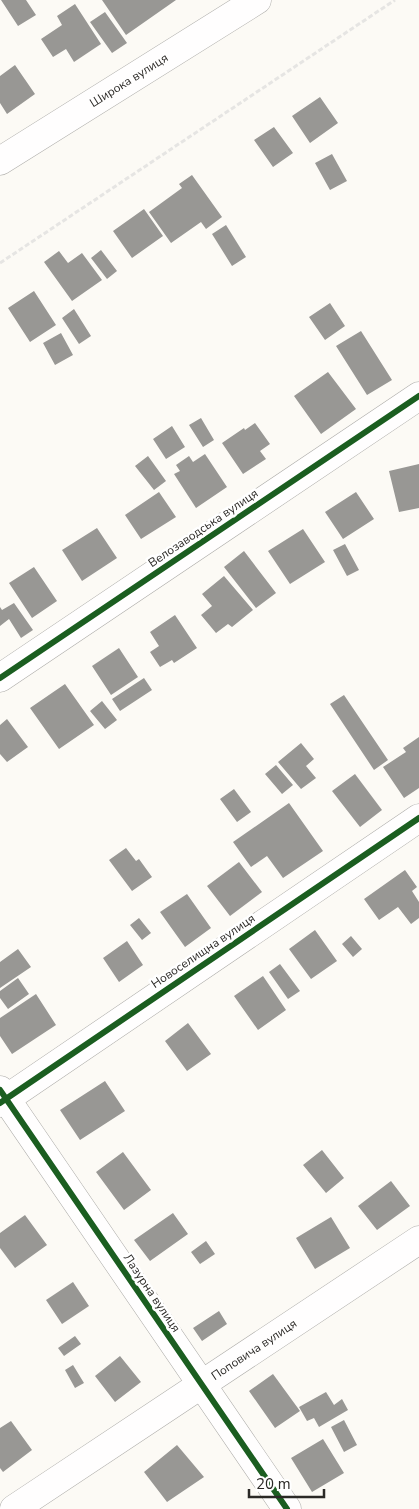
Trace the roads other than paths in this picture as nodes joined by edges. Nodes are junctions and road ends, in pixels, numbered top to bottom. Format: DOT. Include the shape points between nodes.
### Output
graph roads {
  1 [pos="258,0"];
  2 [pos="0,160"];
  3 [pos="419,396"];
  4 [pos="0,678"];
  5 [pos="419,818"];
  6 [pos="2,1097"];
  7 [pos="419,1240"];
  8 [pos="201,1385"];
  9 [pos="14,1509"];
  10 [pos="287,1509"];
  1 -- 2 [label="street, Широка вулиця"];
  3 -- 4 [label="street, Велозаводська вулиця"];
  5 -- 6 [label="street, Новоселищна вулиця"];
  6 -- 8 [label="street, Лазурна вулиця"];
  7 -- 8 [label="street, Поповича вулиця"];
  8 -- 9 [label="street, Поповича вулиця"];
  8 -- 10 [label="street, Лазурна вулиця"];
}
